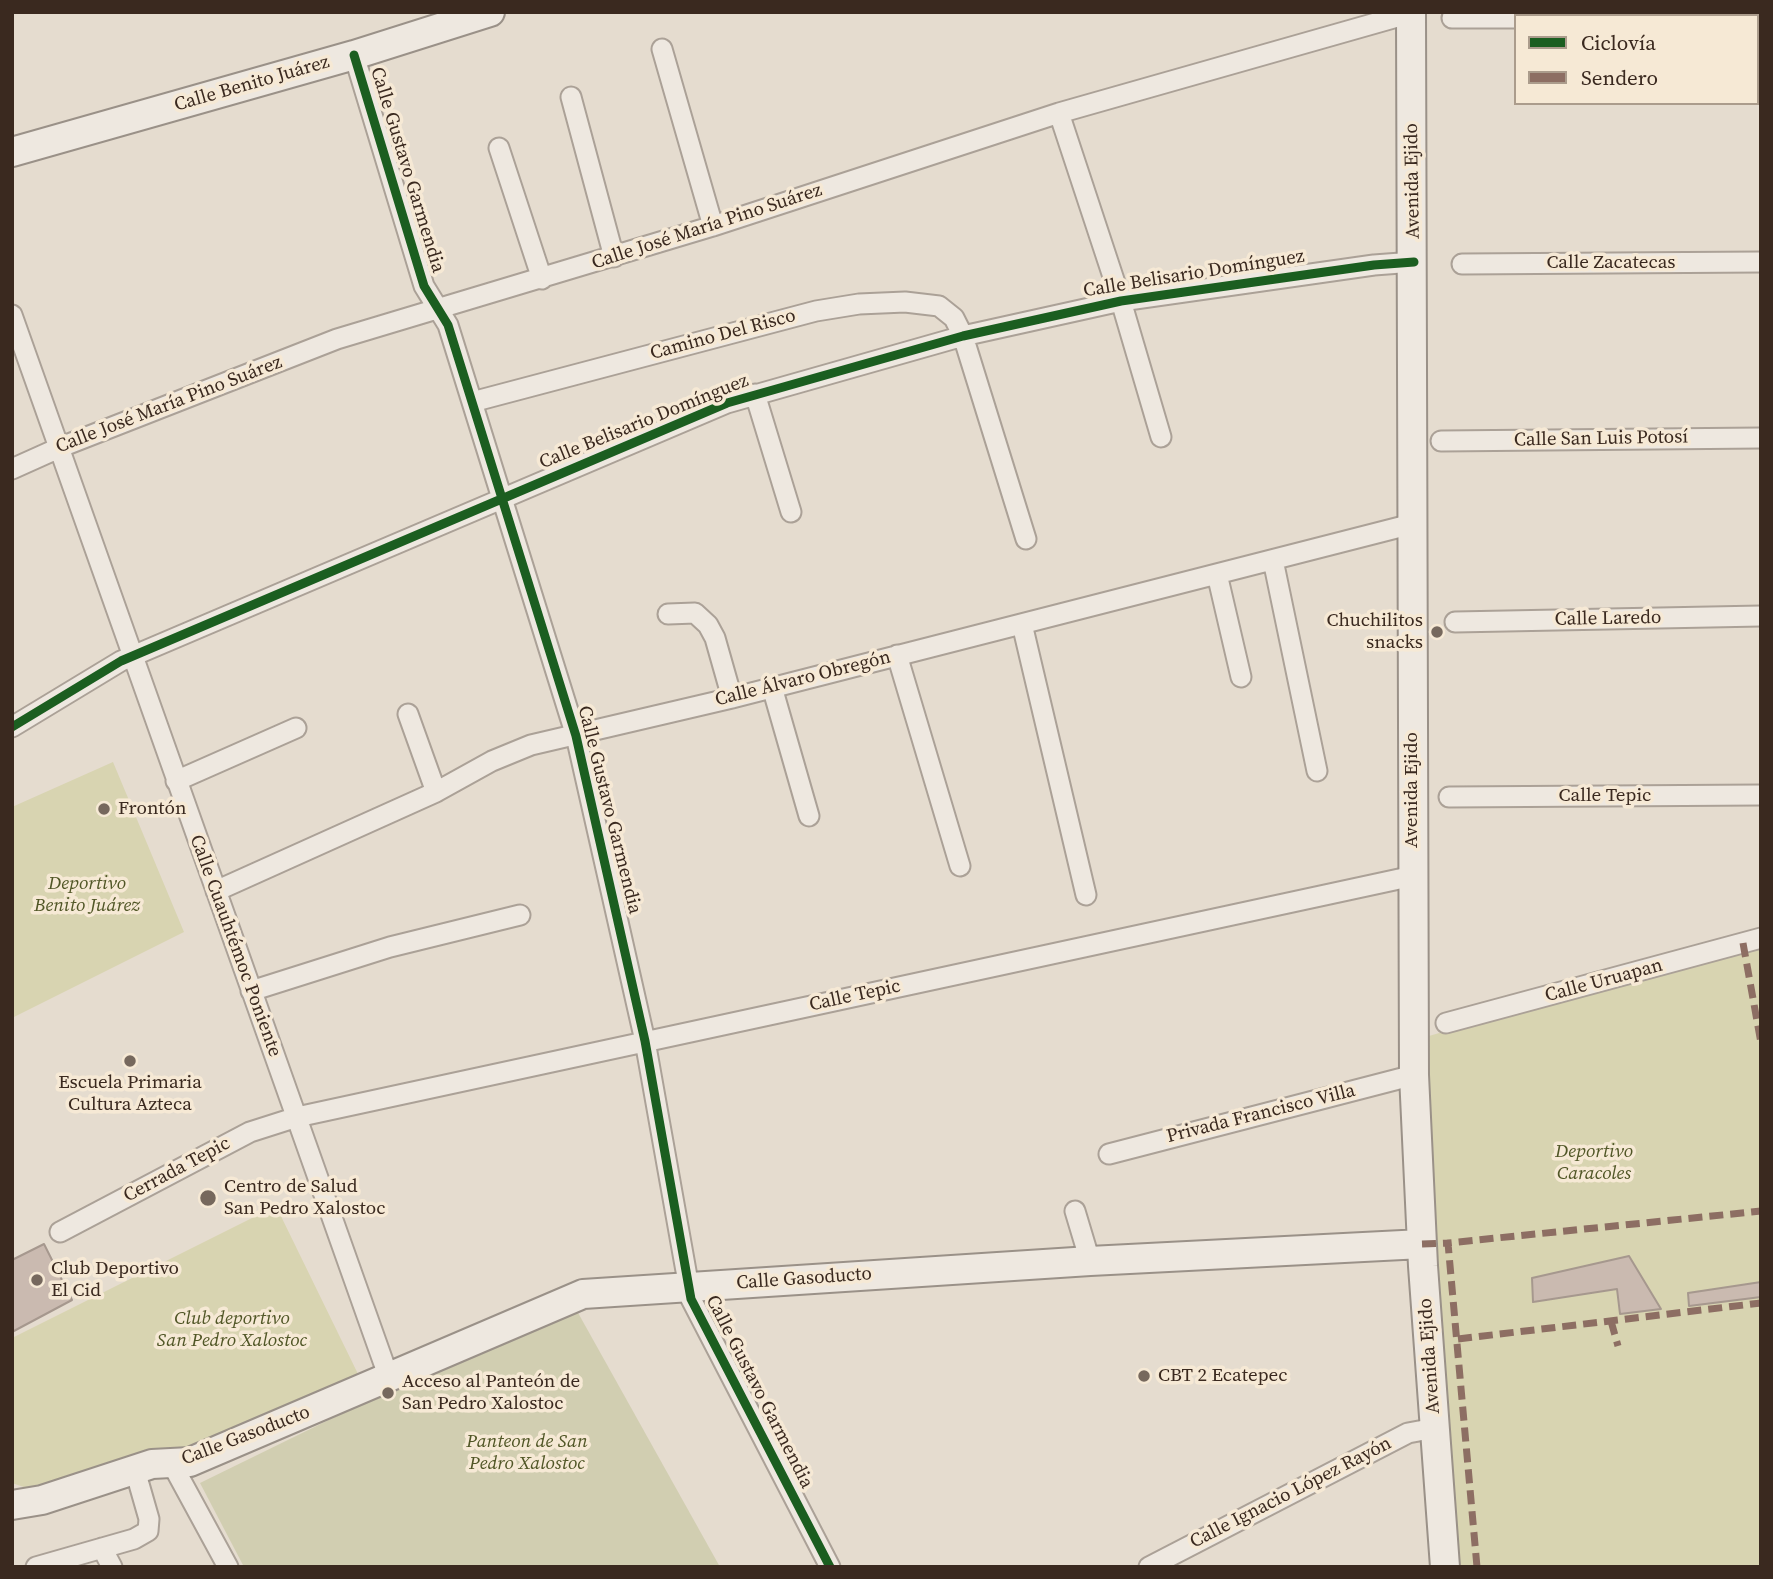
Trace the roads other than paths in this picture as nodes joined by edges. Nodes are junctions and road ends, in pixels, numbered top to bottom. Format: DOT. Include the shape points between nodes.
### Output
graph roads {
  1 [pos="490,12"];
  2 [pos="1411,12"];
  3 [pos="1452,18"];
  4 [pos="1514,18"];
  5 [pos="662,49"];
  6 [pos="354,55"];
  7 [pos="570,97"];
  8 [pos="1059,113"];
  9 [pos="499,148"];
  10 [pos="12,152"];
  11 [pos="713,226"];
  12 [pos="614,257"];
  13 [pos="1414,262"];
  14 [pos="1761,262"];
  15 [pos="1462,264"];
  16 [pos="542,279"];
  17 [pos="1121,301"];
  18 [pos="438,307"];
  19 [pos="12,315"];
  20 [pos="963,336"];
  21 [pos="755,394"];
  22 [pos="472,402"];
  23 [pos="1161,438"];
  24 [pos="1761,438"];
  25 [pos="1441,441"];
  26 [pos="61,447"];
  27 [pos="12,469"];
  28 [pos="500,500"];
  29 [pos="791,512"];
  30 [pos="1412,524"];
  31 [pos="1026,539"];
  32 [pos="1273,560"];
  33 [pos="1217,574"];
  34 [pos="668,614"];
  35 [pos="1761,616"];
  36 [pos="1455,622"];
  37 [pos="1022,624"];
  38 [pos="897,655"];
  39 [pos="132,657"];
  40 [pos="1241,677"];
  41 [pos="772,687"];
  42 [pos="733,698"];
  43 [pos="408,714"];
  44 [pos="12,727"];
  45 [pos="296,728"];
  46 [pos="576,736"];
  47 [pos="1317,771"];
  48 [pos="176,781"];
  49 [pos="436,792"];
  50 [pos="1761,796"];
  51 [pos="1449,797"];
  52 [pos="809,816"];
  53 [pos="960,866"];
  54 [pos="1413,876"];
  55 [pos="216,891"];
  56 [pos="1086,895"];
  57 [pos="520,915"];
  58 [pos="1761,938"];
  59 [pos="251,991"];
  60 [pos="1447,1023"];
  61 [pos="645,1041"];
  62 [pos="1414,1075"];
  63 [pos="298,1116"];
  64 [pos="1109,1154"];
  65 [pos="1075,1211"];
  66 [pos="60,1232"];
  67 [pos="1422,1244"];
  68 [pos="1090,1261"];
  69 [pos="689,1286"];
  70 [pos="389,1378"];
  71 [pos="1436,1428"];
  72 [pos="172,1464"];
  73 [pos="135,1470"];
  74 [pos="14,1507"];
  75 [pos="102,1548"];
  76 [pos="36,1567"];
  77 [pos="112,1567"];
  78 [pos="228,1567"];
  79 [pos="830,1567"];
  80 [pos="1149,1567"];
  81 [pos="1445,1567"];
  1 -- 6 [label="main road, Calle Benito Juárez"];
  2 -- 8 [label="street, Calle José María Pino Suárez"];
  2 -- 13 [label="main road, Avenida Ejido"];
  3 -- 4 [label="street"];
  5 -- 11 [label="street"];
  6 -- 10 [label="main road, Calle Benito Juárez"];
  6 -- 18 [label="street, Calle Gustavo Garmendia" via="424,286"];
  7 -- 12 [label="street"];
  8 -- 11 [label="street, Calle José María Pino Suárez"];
  8 -- 17 [label="street"];
  9 -- 16 [label="street"];
  11 -- 12 [label="street, Calle José María Pino Suárez"];
  12 -- 16 [label="street, Calle José María Pino Suárez"];
  13 -- 17 [label="street, Calle Belisario Domínguez"];
  13 -- 30 [label="main road, Avenida Ejido"];
  14 -- 15 [label="street, Calle Zacatecas"];
  16 -- 18 [label="street, Calle José María Pino Suárez"];
  17 -- 20 [label="street, Calle Belisario Domínguez"];
  17 -- 23 [label="street"];
  18 -- 22 [label="street, Calle Gustavo Garmendia"];
  18 -- 26 [label="street, Calle José María Pino Suárez" via="337,339"];
  19 -- 26 [label="street, Calle Cuauhtémoc Poniente"];
  20 -- 21 [label="street, Calle Belisario Domínguez"];
  20 -- 22 [label="street, Camino Del Risco" via="954,318 939,306 859,304 787,317"];
  20 -- 31 [label="street, Camino Del Risco"];
  21 -- 28 [label="street, Calle Belisario Domínguez"];
  21 -- 29 [label="street"];
  22 -- 28 [label="street, Calle Gustavo Garmendia"];
  24 -- 25 [label="street, Calle San Luis Potosí"];
  26 -- 27 [label="street, Calle José María Pino Suárez"];
  26 -- 39 [label="street, Calle Cuauhtémoc Poniente"];
  28 -- 39 [label="street, Calle Belisario Domínguez"];
  28 -- 46 [label="street, Calle Gustavo Garmendia"];
  30 -- 32 [label="street, Calle Álvaro Obregón"];
  30 -- 54 [label="main road, Avenida Ejido"];
  32 -- 33 [label="street, Calle Álvaro Obregón"];
  32 -- 47 [label="street"];
  33 -- 37 [label="street, Calle Álvaro Obregón"];
  33 -- 40 [label="street"];
  34 -- 42 [label="street" via="695,613 708,625"];
  35 -- 36 [label="street, Calle Laredo"];
  37 -- 38 [label="street, Calle Álvaro Obregón"];
  37 -- 56 [label="street"];
  38 -- 41 [label="street, Calle Álvaro Obregón"];
  38 -- 53 [label="street"];
  39 -- 44 [label="street, Calle Belisario Domínguez"];
  39 -- 48 [label="street, Calle Cuauhtémoc Poniente"];
  41 -- 42 [label="street, Calle Álvaro Obregón"];
  41 -- 52 [label="street"];
  42 -- 46 [label="street, Calle Álvaro Obregón"];
  43 -- 49 [label="street"];
  45 -- 48 [label="street"];
  46 -- 49 [label="street, Calle Álvaro Obregón" via="510,753"];
  46 -- 61 [label="street, Calle Gustavo Garmendia"];
  48 -- 55 [label="street, Calle Cuauhtémoc Poniente"];
  49 -- 55 [label="street, Calle Álvaro Obregón"];
  50 -- 51 [label="street, Calle Tepic"];
  54 -- 61 [label="street, Calle Tepic"];
  54 -- 62 [label="main road, Avenida Ejido"];
  55 -- 59 [label="street, Calle Cuauhtémoc Poniente"];
  57 -- 59 [label="street" via="390,947"];
  58 -- 60 [label="street, Calle Uruapan"];
  59 -- 63 [label="street, Calle Cuauhtémoc Poniente"];
  61 -- 63 [label="street, Calle Tepic"];
  61 -- 69 [label="street, Calle Gustavo Garmendia"];
  62 -- 64 [label="street, Privada Francisco Villa"];
  62 -- 67 [label="main road, Avenida Ejido"];
  63 -- 66 [label="street, Cerrada Tepic" via="250,1132"];
  63 -- 70 [label="street, Calle Cuauhtémoc Poniente"];
  65 -- 68 [label="street"];
  67 -- 68 [label="main road, Calle Gasoducto"];
  67 -- 71 [label="main road, Avenida Ejido"];
  68 -- 69 [label="main road, Calle Gasoducto"];
  69 -- 70 [label="main road, Calle Gasoducto" via="568,1298"];
  69 -- 79 [label="street, Calle Gustavo Garmendia" via="695,1311"];
  70 -- 72 [label="main road, Calle Gasoducto" via="190,1462"];
  71 -- 80 [label="street, Calle Ignacio López Rayón" via="1408,1433"];
  71 -- 81 [label="main road, Avenida Ejido"];
  72 -- 73 [label="main road, Calle Gasoducto"];
  72 -- 78 [label="street"];
  73 -- 74 [label="main road, Calle Gasoducto"];
  73 -- 75 [label="street" via="148,1531"];
  75 -- 76 [label="street"];
  75 -- 77 [label="street"];
}
